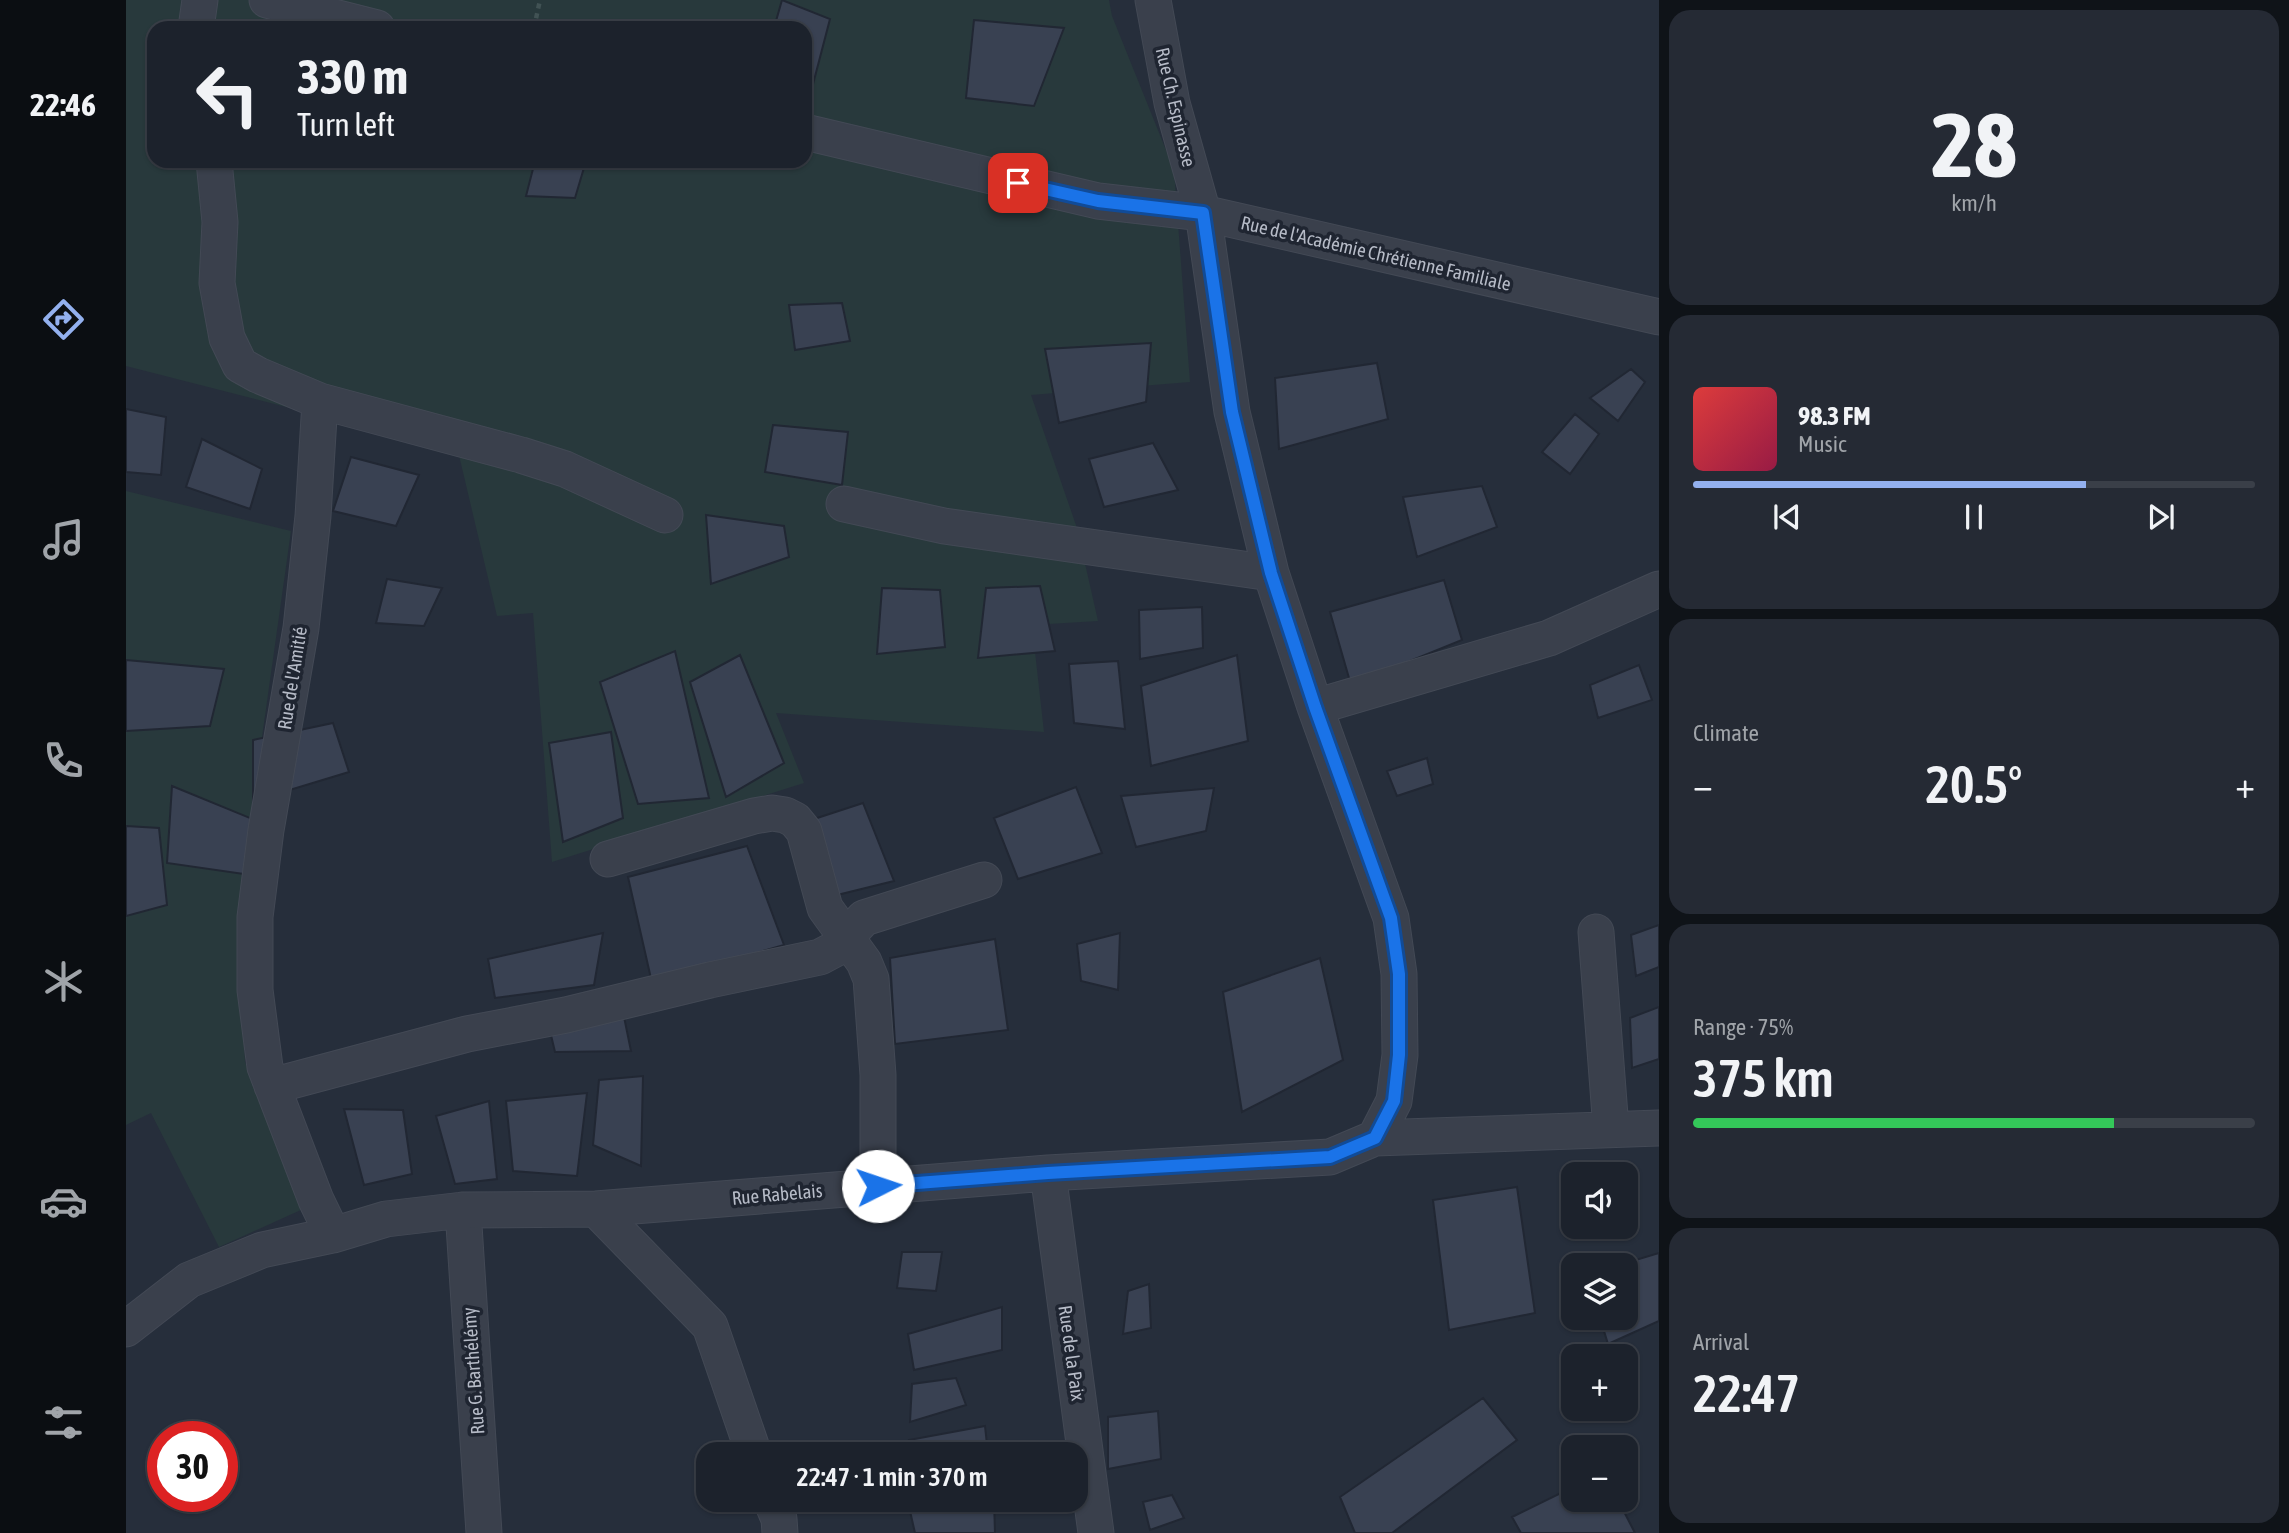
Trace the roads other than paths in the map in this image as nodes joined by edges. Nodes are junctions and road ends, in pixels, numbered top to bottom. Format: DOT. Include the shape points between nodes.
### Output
graph roads {
  1 [pos="200,0"];
  2 [pos="267,0"];
  3 [pos="1153,0"];
  4 [pos="197,21"];
  5 [pos="350,21"];
  6 [pos="812,134"];
  7 [pos="215,168"];
  8 [pos="1203,213"];
  9 [pos="1659,317"];
  10 [pos="320,401"];
  11 [pos="844,504"];
  12 [pos="665,515"];
  13 [pos="1271,573"];
  14 [pos="1659,589"];
  15 [pos="1315,707"];
  16 [pos="608,859"];
  17 [pos="984,880"];
  18 [pos="1596,932"];
  19 [pos="847,937"];
  20 [pos="272,1086"];
  21 [pos="1659,1128"];
  22 [pos="1611,1129"];
  23 [pos="1375,1138"];
  24 [pos="1048,1173"];
  25 [pos="878,1186"];
  26 [pos="596,1209"];
  27 [pos="463,1210"];
  28 [pos="333,1234"];
  29 [pos="126,1329"];
  30 [pos="750,1442"];
  31 [pos="776,1512"];
  32 [pos="484,1533"];
  33 [pos="780,1533"];
  34 [pos="1096,1533"];
  1 -- 4 [label="street"];
  2 -- 5 [label="street"];
  3 -- 8 [label="street, Rue Ch. Espinasse" via="1172,103"];
  6 -- 8 [label="street, Rue de l'Académie Chrétienne Familiale" via="1098,201"];
  7 -- 10 [label="street" via="220,222 217,283 227,338 240,365"];
  8 -- 9 [label="street, Rue de l'Académie Chrétienne Familiale"];
  8 -- 13 [label="street" via="1232,412"];
  10 -- 12 [label="street" via="565,469"];
  10 -- 20 [label="street, Rue de l'Amitié" via="301,628 255,917 255,990 265,1067"];
  11 -- 13 [label="street" via="944,526"];
  13 -- 15 [label="street"];
  14 -- 15 [label="street" via="1549,638"];
  15 -- 23 [label="street" via="1391,918 1399,974 1394,1101"];
  16 -- 19 [label="street" via="754,816 785,815 804,831 825,908"];
  17 -- 19 [label="street" via="863,918"];
  18 -- 22 [label="street"];
  19 -- 20 [label="street" via="820,957 566,1016 467,1034"];
  19 -- 25 [label="street" via="871,979 878,1075"];
  20 -- 28 [label="street, Rue de l'Amitié"];
  21 -- 22 [label="street"];
  22 -- 23 [label="street"];
  23 -- 24 [label="street, Rue Rabelais" via="1330,1157"];
  24 -- 25 [label="street, Rue Rabelais"];
  24 -- 34 [label="street, Rue de la Paix"];
  25 -- 26 [label="street, Rue Rabelais"];
  26 -- 27 [label="street, Rue Rabelais"];
  26 -- 30 [label="street" via="710,1326"];
  27 -- 28 [label="street, Rue Rabelais" via="386,1219"];
  27 -- 32 [label="street, Rue G. Barthélémy"];
  28 -- 29 [label="street, Rue Rabelais" via="262,1250 189,1280"];
  31 -- 33 [label="street"];
}
